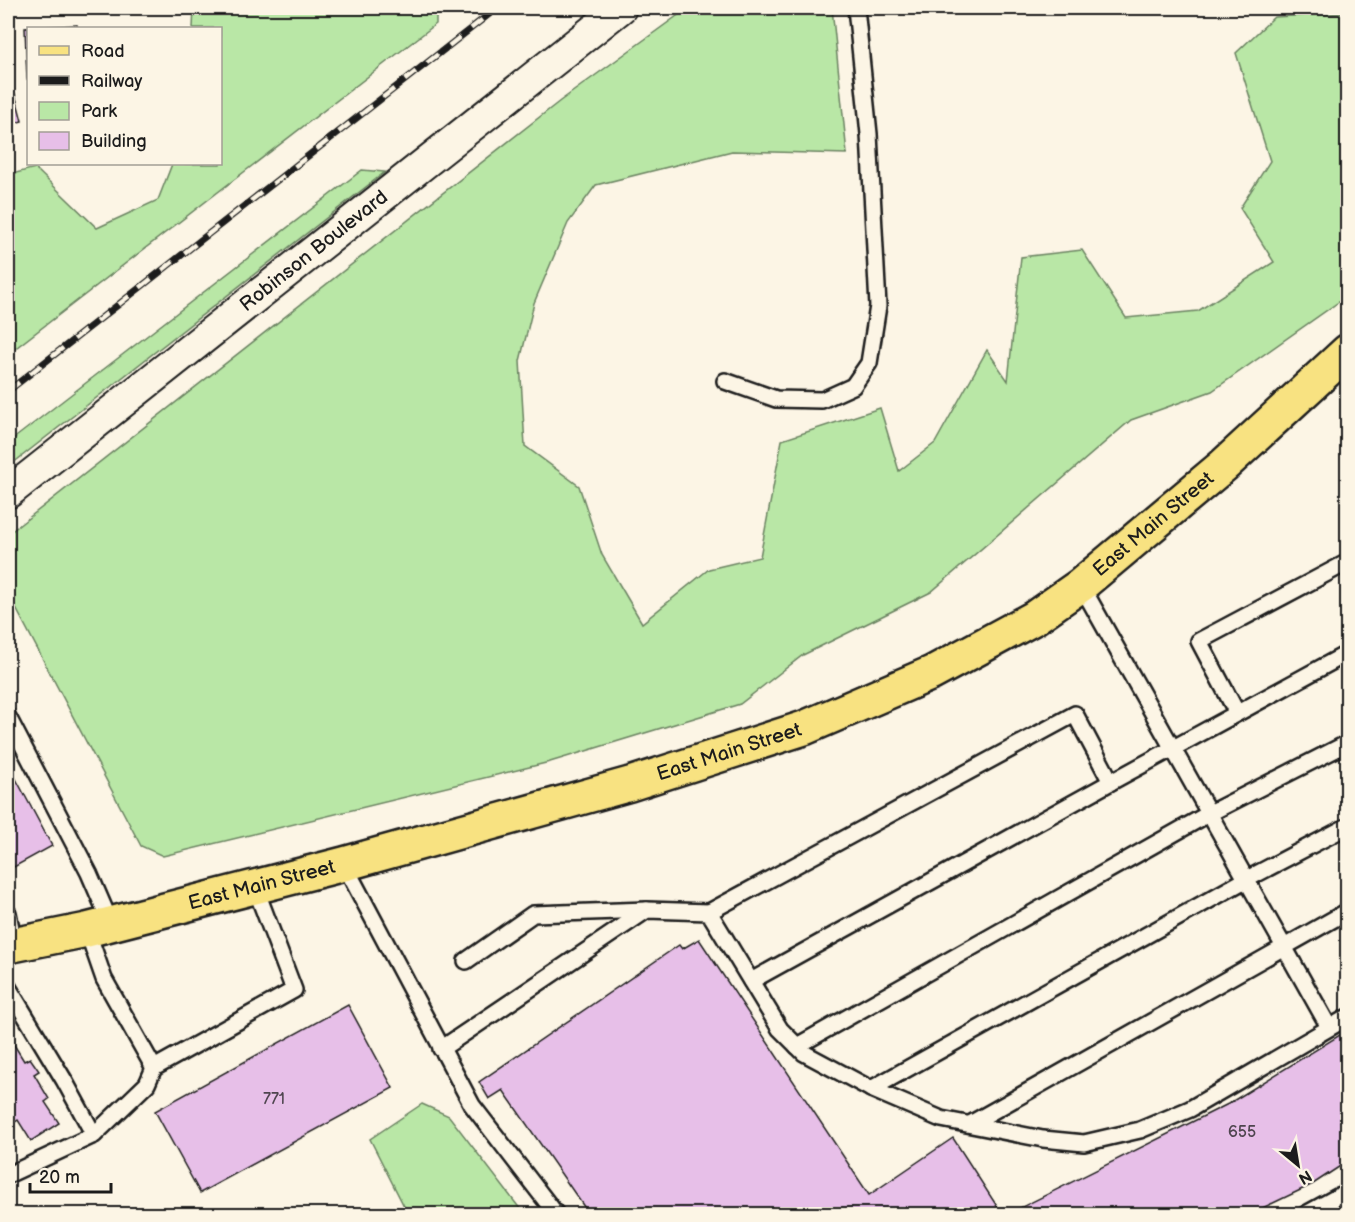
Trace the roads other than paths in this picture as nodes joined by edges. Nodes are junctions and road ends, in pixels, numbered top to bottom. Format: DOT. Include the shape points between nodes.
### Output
graph roads {
  1 [pos="621,8"];
  2 [pos="856,8"];
  3 [pos="1347,351"];
  4 [pos="725,381"];
  5 [pos="8,493"];
  6 [pos="1347,562"];
  7 [pos="1081,585"];
  8 [pos="1347,653"];
  9 [pos="1238,713"];
  10 [pos="8,717"];
  11 [pos="1347,743"];
  12 [pos="1173,748"];
  13 [pos="1111,782"];
  14 [pos="1210,813"];
  15 [pos="1347,825"];
  16 [pos="344,864"];
  17 [pos="1246,879"];
  18 [pos="255,887"];
  19 [pos="647,910"];
  20 [pos="1347,910"];
  21 [pos="710,912"];
  22 [pos="99,927"];
  23 [pos="10,934"];
  24 [pos="1284,945"];
  25 [pos="466,961"];
  26 [pos="751,981"];
  27 [pos="8,987"];
  28 [pos="1347,1017"];
  29 [pos="1329,1027"];
  30 [pos="797,1046"];
  31 [pos="441,1049"];
  32 [pos="154,1068"];
  33 [pos="872,1089"];
  34 [pos="970,1124"];
  35 [pos="94,1135"];
  36 [pos="8,1176"];
  37 [pos="1347,1191"];
  38 [pos="556,1215"];
  39 [pos="1306,1215"];
  1 -- 5 [label="street, Robinson Boulevard"];
  2 -- 4 [label="lane" via="869,134 878,306 869,363 853,386 822,400 776,399"];
  3 -- 7 [label="main road, East Main Street" via="1223,466"];
  6 -- 9 [label="lane" via="1199,641"];
  7 -- 12 [label="lane"];
  7 -- 16 [label="main road, East Main Street" via="1034,618 933,674 804,728 630,784"];
  8 -- 9 [label="lane"];
  9 -- 12 [label="lane"];
  10 -- 22 [label="lane" via="88,873"];
  11 -- 14 [label="lane"];
  12 -- 13 [label="lane"];
  12 -- 14 [label="lane"];
  13 -- 21 [label="lane" via="1075,714"];
  13 -- 26 [label="lane"];
  14 -- 17 [label="lane"];
  14 -- 30 [label="lane"];
  15 -- 17 [label="lane"];
  16 -- 18 [label="main road, East Main Street"];
  16 -- 31 [label="lane"];
  17 -- 24 [label="lane"];
  17 -- 33 [label="lane"];
  18 -- 22 [label="main road, East Main Street"];
  18 -- 32 [label="lane" via="294,990"];
  19 -- 21 [label="lane"];
  19 -- 25 [label="lane" via="533,914"];
  19 -- 31 [label="lane"];
  20 -- 24 [label="lane"];
  21 -- 26 [label="lane"];
  22 -- 23 [label="main road, East Main Street"];
  22 -- 32 [label="lane" via="104,979"];
  24 -- 29 [label="lane"];
  24 -- 34 [label="lane"];
  26 -- 30 [label="lane" via="780,1029"];
  27 -- 35 [label="lane"];
  28 -- 29 [label="lane"];
  29 -- 34 [label="lane" via="1190,1109 1140,1130 1083,1143"];
  30 -- 33 [label="lane"];
  31 -- 38 [label="lane" via="472,1105"];
  32 -- 35 [label="lane" via="147,1084"];
  33 -- 34 [label="lane" via="941,1119"];
  35 -- 36 [label="lane"];
  37 -- 39 [label="lane"];
}
